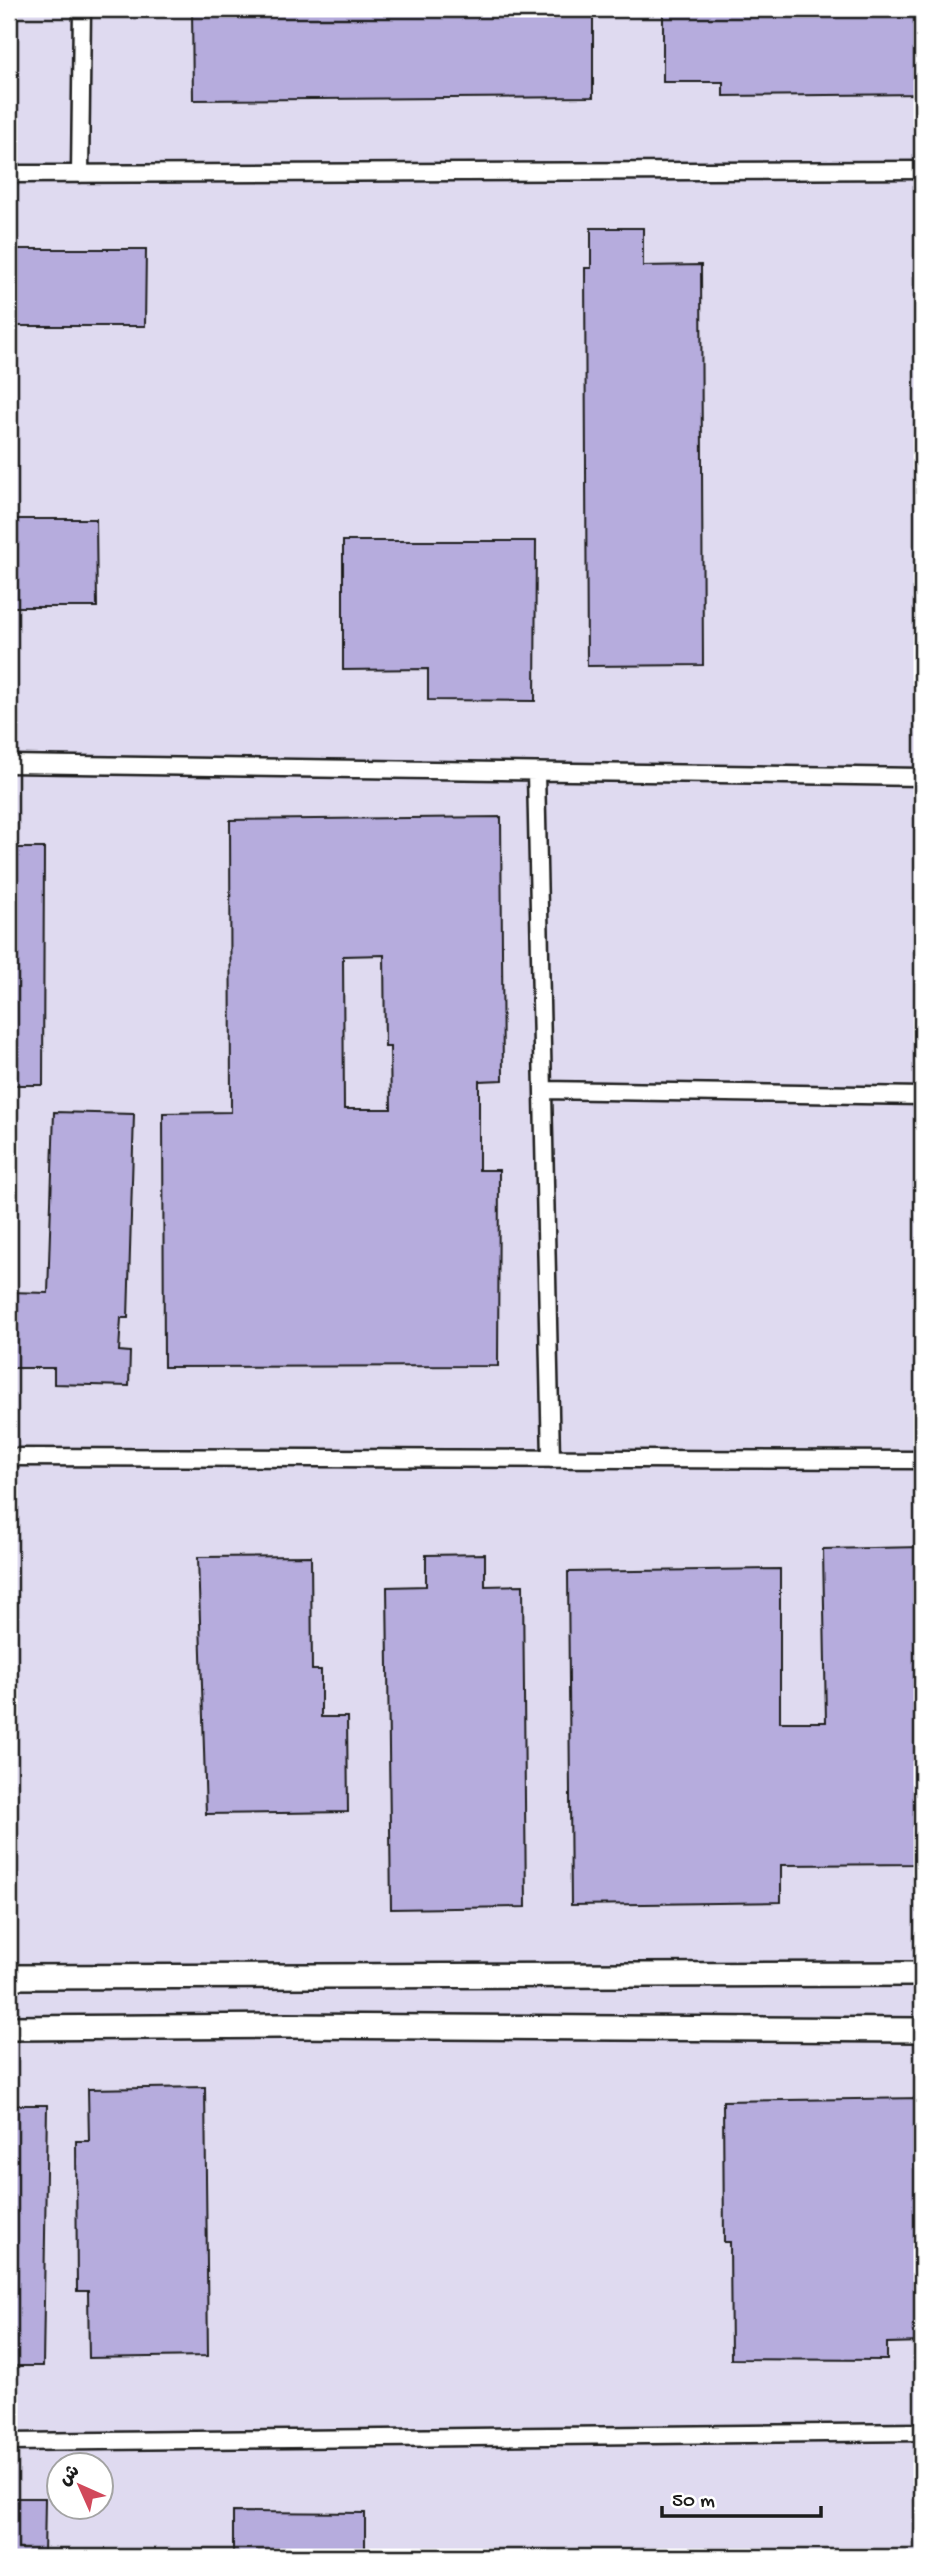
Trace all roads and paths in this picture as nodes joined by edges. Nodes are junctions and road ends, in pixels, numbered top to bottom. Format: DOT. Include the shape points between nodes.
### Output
graph roads {
  1 [pos="82,9"];
  2 [pos="922,170"];
  3 [pos="9,174"];
  4 [pos="80,174"];
  5 [pos="9,764"];
  6 [pos="537,772"];
  7 [pos="922,777"];
  8 [pos="543,1090"];
  9 [pos="922,1096"];
  10 [pos="9,1457"];
  11 [pos="551,1459"];
  12 [pos="922,1460"];
  13 [pos="922,1974"];
  14 [pos="9,1977"];
  15 [pos="9,2028"];
  16 [pos="922,2030"];
  17 [pos="922,2432"];
  18 [pos="9,2442"];
  1 -- 4 [label="street"];
  2 -- 4 [label="street"];
  3 -- 4 [label="street"];
  5 -- 6 [label="street"];
  6 -- 7 [label="street"];
  6 -- 8 [label="street"];
  8 -- 9 [label="street"];
  8 -- 11 [label="street"];
  10 -- 11 [label="street"];
  11 -- 12 [label="street"];
  13 -- 14 [label="main road"];
  15 -- 16 [label="main road"];
  17 -- 18 [label="street"];
}
